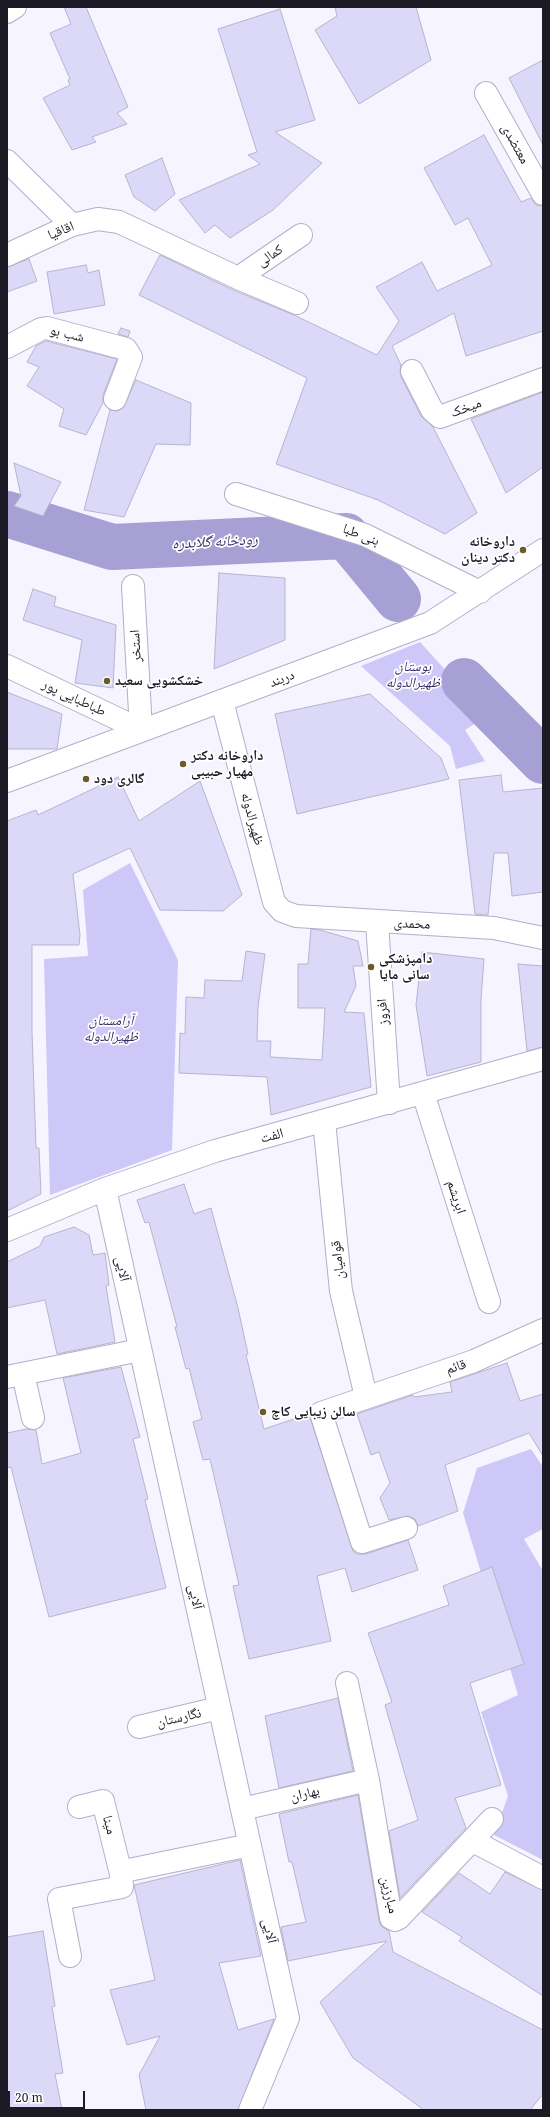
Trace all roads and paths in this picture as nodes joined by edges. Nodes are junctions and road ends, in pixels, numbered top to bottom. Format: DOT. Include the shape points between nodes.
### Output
graph roads {
  1 [pos="15,7"];
  2 [pos="7,12"];
  3 [pos="486,93"];
  4 [pos="7,162"];
  5 [pos="543,194"];
  6 [pos="72,225"];
  7 [pos="301,235"];
  8 [pos="7,255"];
  9 [pos="238,278"];
  10 [pos="297,303"];
  11 [pos="7,347"];
  12 [pos="412,371"];
  13 [pos="543,380"];
  14 [pos="115,399"];
  15 [pos="236,494"];
  16 [pos="543,550"];
  17 [pos="133,586"];
  18 [pos="480,592"];
  19 [pos="7,666"];
  20 [pos="222,702"];
  21 [pos="141,730"];
  22 [pos="7,781"];
  23 [pos="282,911"];
  24 [pos="377,922"];
  25 [pos="543,938"];
  26 [pos="543,1059"];
  27 [pos="423,1093"];
  28 [pos="389,1103"];
  29 [pos="324,1121"];
  30 [pos="105,1189"];
  31 [pos="7,1230"];
  32 [pos="489,1302"];
  33 [pos="543,1330"];
  34 [pos="140,1350"];
  35 [pos="15,1375"];
  36 [pos="366,1397"];
  37 [pos="33,1418"];
  38 [pos="406,1528"];
  39 [pos="347,1683"];
  40 [pos="219,1708"];
  41 [pos="138,1727"];
  42 [pos="368,1780"];
  43 [pos="79,1807"];
  44 [pos="242,1808"];
  45 [pos="492,1819"];
  46 [pos="473,1841"];
  47 [pos="250,1845"];
  48 [pos="121,1874"];
  49 [pos="543,1878"];
  50 [pos="70,1956"];
  51 [pos="250,2110"];
  1 -- 2 [label="street"];
  3 -- 5 [label="street, معتضدی"];
  4 -- 6 [label="street"];
  6 -- 8 [label="street, اقاقیا"];
  6 -- 9 [label="street, اقاقیا" via="98,219 119,222"];
  7 -- 9 [label="street, کمالی"];
  9 -- 10 [label="street, اقاقیا"];
  11 -- 14 [label="street, شب بو" via="47,328 126,349 130,357"];
  12 -- 13 [label="street, میخک" via="432,410 440,417"];
  15 -- 18 [label="street, بنی طبا" via="365,535"];
  16 -- 18 [label="street, دربند"];
  17 -- 21 [label="street, استخر"];
  18 -- 20 [label="street, دربند" via="430,623"];
  19 -- 21 [label="street, طباطبایی پور"];
  20 -- 21 [label="street, دربند"];
  20 -- 23 [label="street, ظهیرالدوله" via="274,902"];
  21 -- 22 [label="street, دربند"];
  23 -- 24 [label="street, محمدی" via="296,916"];
  24 -- 25 [label="street, محمدی" via="494,928"];
  24 -- 28 [label="street, افروز"];
  26 -- 27 [label="street, الفت"];
  27 -- 28 [label="street, الفت"];
  27 -- 32 [label="street, ابریشم"];
  28 -- 29 [label="street, الفت"];
  29 -- 30 [label="street, الفت" via="215,1151"];
  29 -- 36 [label="street, قوامیان" via="341,1291"];
  30 -- 31 [label="street, الفت"];
  30 -- 34 [label="street, آلایی"];
  33 -- 36 [label="street, قائم" via="474,1361"];
  34 -- 35 [label="street"];
  34 -- 40 [label="street, آلایی"];
  35 -- 37 [label="street"];
  36 -- 38 [label="street, قائم" via="321,1413 362,1542"];
  39 -- 42 [label="street, مبارزین"];
  40 -- 41 [label="street, نگارستان"];
  40 -- 44 [label="street, آلایی"];
  42 -- 44 [label="street, بهاران"];
  42 -- 46 [label="street, مبارزین" via="392,1918 395,1920"];
  43 -- 48 [label="street, مینا" via="103,1801"];
  44 -- 47 [label="street, آلایی"];
  45 -- 46 [label="street"];
  46 -- 49 [label="street"];
  47 -- 48 [label="street" via="124,1871"];
  47 -- 51 [label="street, آلایی" via="288,2018"];
  48 -- 50 [label="street" via="123,1884 120,1887 60,1899"];
}
